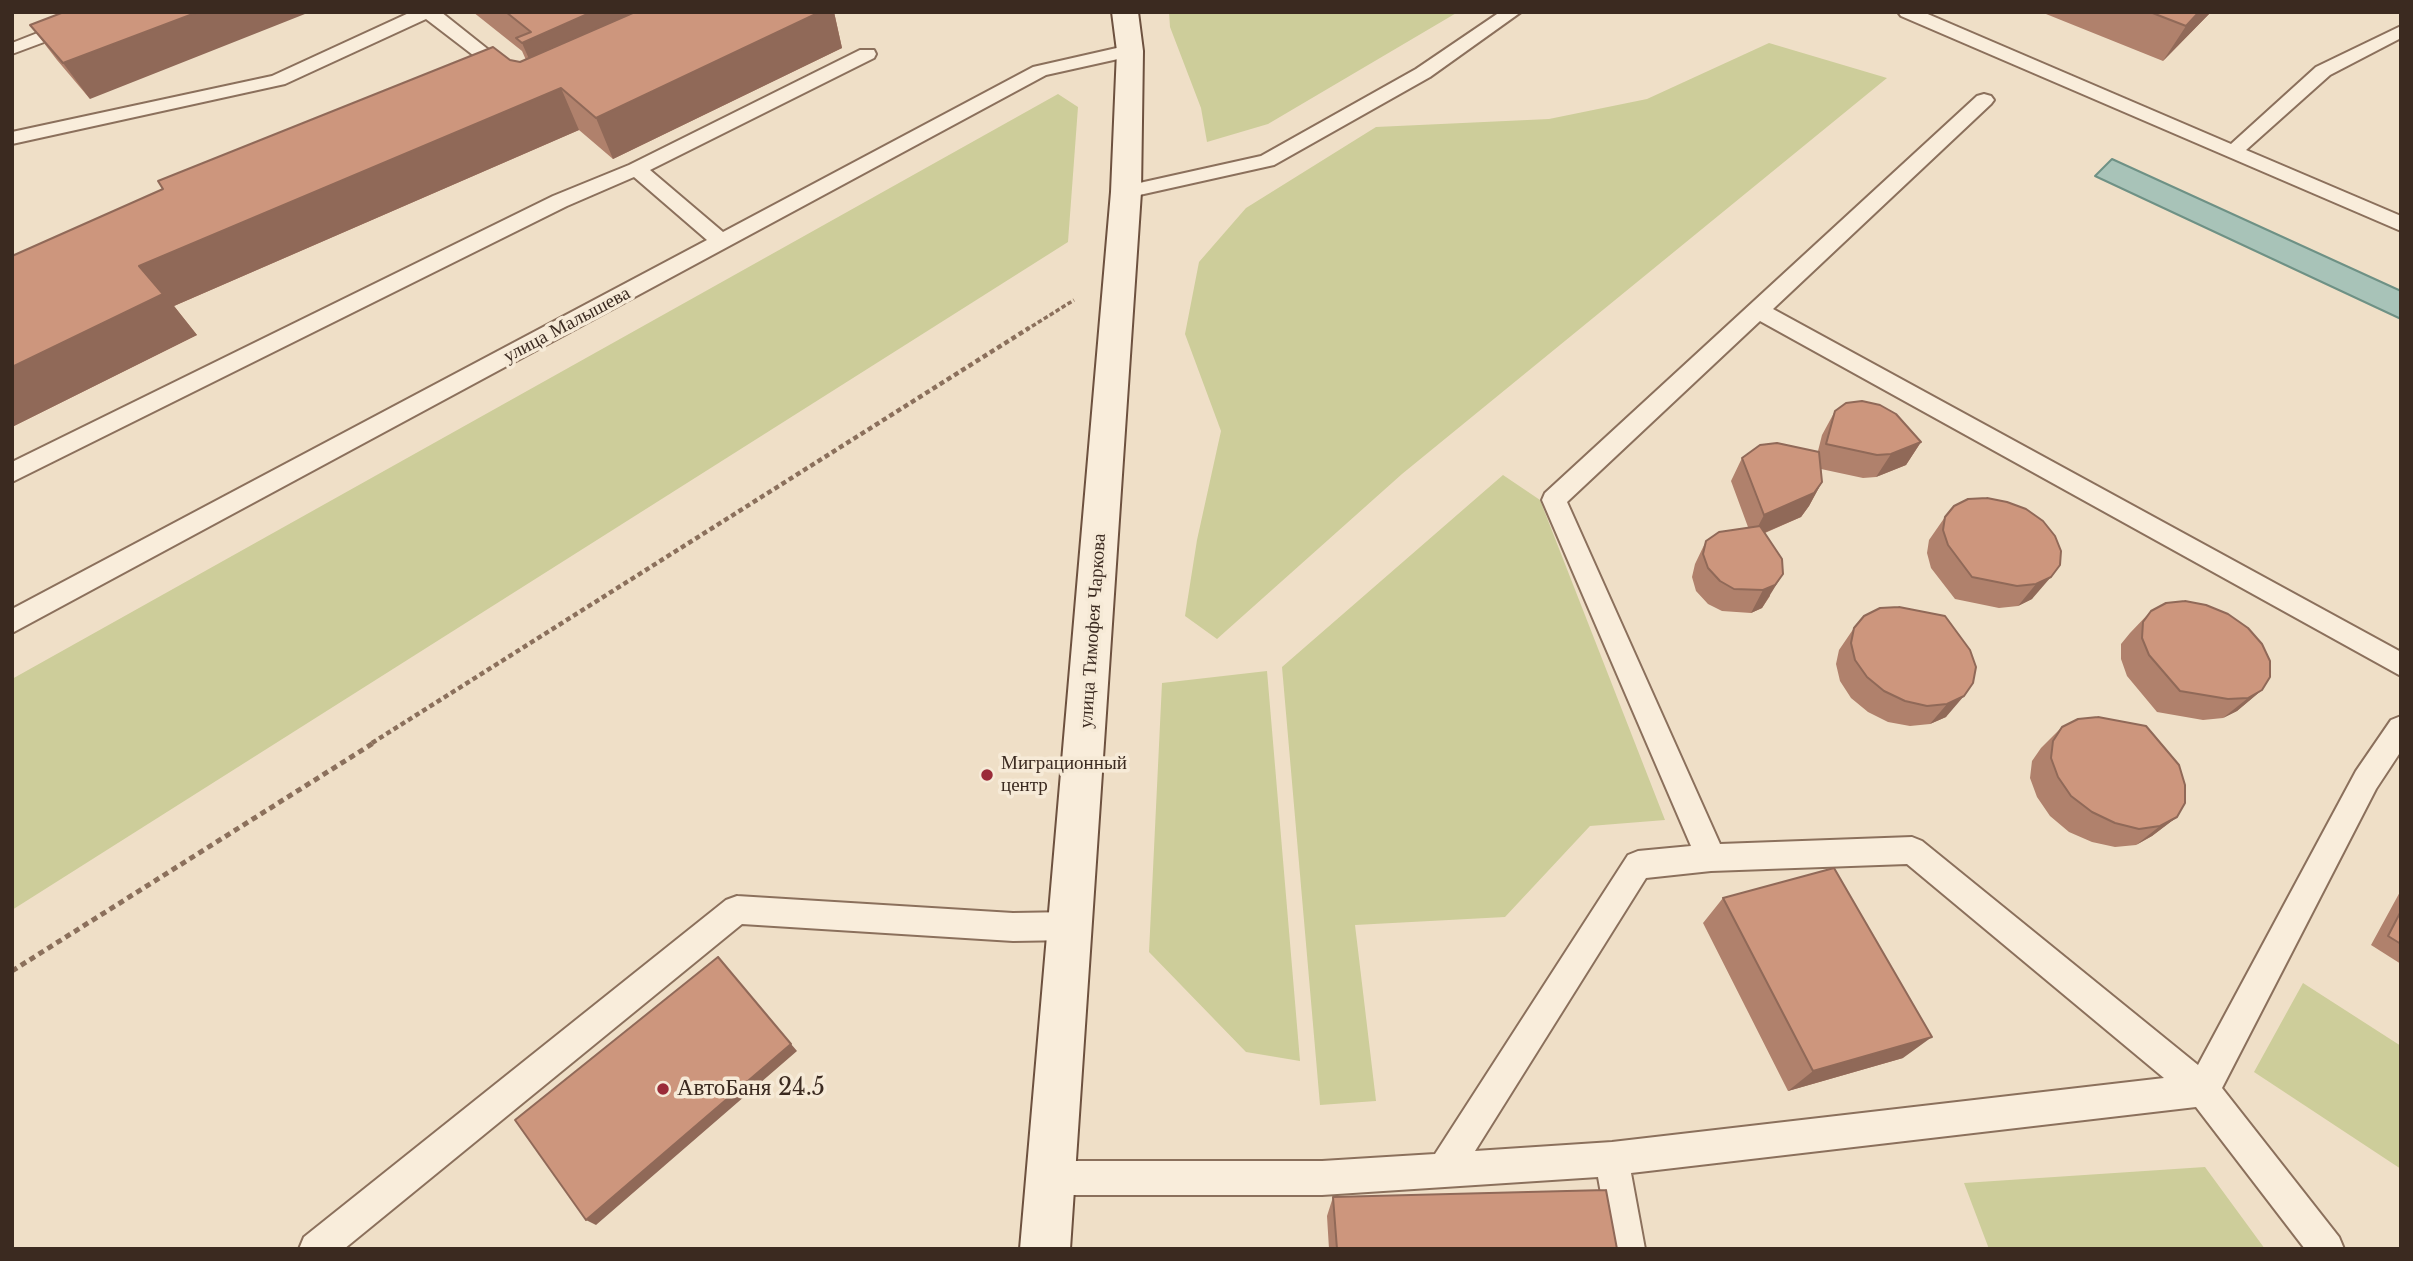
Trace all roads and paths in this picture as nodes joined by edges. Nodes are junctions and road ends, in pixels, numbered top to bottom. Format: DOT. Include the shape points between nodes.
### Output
graph roads {
  1 [pos="108,12"];
  2 [pos="427,12"];
  3 [pos="1125,12"];
  4 [pos="1513,12"];
  5 [pos="1907,12"];
  6 [pos="1952,12"];
  7 [pos="1928,21"];
  8 [pos="2401,30"];
  9 [pos="12,49"];
  10 [pos="1130,51"];
  11 [pos="867,54"];
  12 [pos="527,87"];
  13 [pos="1984,100"];
  14 [pos="12,138"];
  15 [pos="2234,151"];
  16 [pos="636,169"];
  17 [pos="1126,192"];
  18 [pos="2401,224"];
  19 [pos="722,242"];
  20 [pos="1120,271"];
  21 [pos="1758,310"];
  22 [pos="12,473"];
  23 [pos="12,622"];
  24 [pos="2401,665"];
  25 [pos="2401,728"];
  26 [pos="1711,858"];
  27 [pos="1070,926"];
  28 [pos="12,971"];
  29 [pos="2203,1090"];
  30 [pos="1612,1159"];
  31 [pos="1443,1171"];
  32 [pos="1050,1178"];
  33 [pos="316,1249"];
  34 [pos="1045,1249"];
  35 [pos="1628,1249"];
  36 [pos="2327,1249"];
  1 -- 9 [label="lane"];
  2 -- 12 [label="lane"];
  2 -- 14 [label="lane" via="278,80"];
  3 -- 10 [label="main road, улица Тимофея Чаркова"];
  4 -- 17 [label="lane" via="1423,73 1267,161"];
  5 -- 7 [label="lane"];
  6 -- 7 [label="lane"];
  7 -- 15 [label="lane"];
  8 -- 15 [label="lane" via="2323,71"];
  10 -- 17 [label="main road, улица Тимофея Чаркова"];
  10 -- 19 [label="lane, улица Малышева" via="1040,71"];
  11 -- 16 [label="lane"];
  13 -- 21 [label="lane"];
  15 -- 18 [label="lane"];
  16 -- 19 [label="lane"];
  16 -- 22 [label="lane" via="560,201"];
  17 -- 20 [label="main road, улица Тимофея Чаркова"];
  19 -- 23 [label="lane, улица Малышева"];
  20 -- 27 [label="main road, улица Тимофея Чаркова"];
  20 -- 28 [label="path"];
  21 -- 24 [label="lane"];
  21 -- 26 [label="lane" via="1554,500"];
  25 -- 29 [label="lane" via="2367,780"];
  26 -- 29 [label="lane" via="1912,850"];
  26 -- 31 [label="lane" via="1638,865"];
  27 -- 32 [label="main road, улица Тимофея Чаркова"];
  27 -- 33 [label="lane" via="1013,927 737,910"];
  29 -- 30 [label="lane"];
  29 -- 36 [label="lane"];
  30 -- 31 [label="lane"];
  30 -- 35 [label="lane"];
  31 -- 32 [label="lane" via="1322,1178"];
  32 -- 34 [label="main road, улица Тимофея Чаркова"];
}
